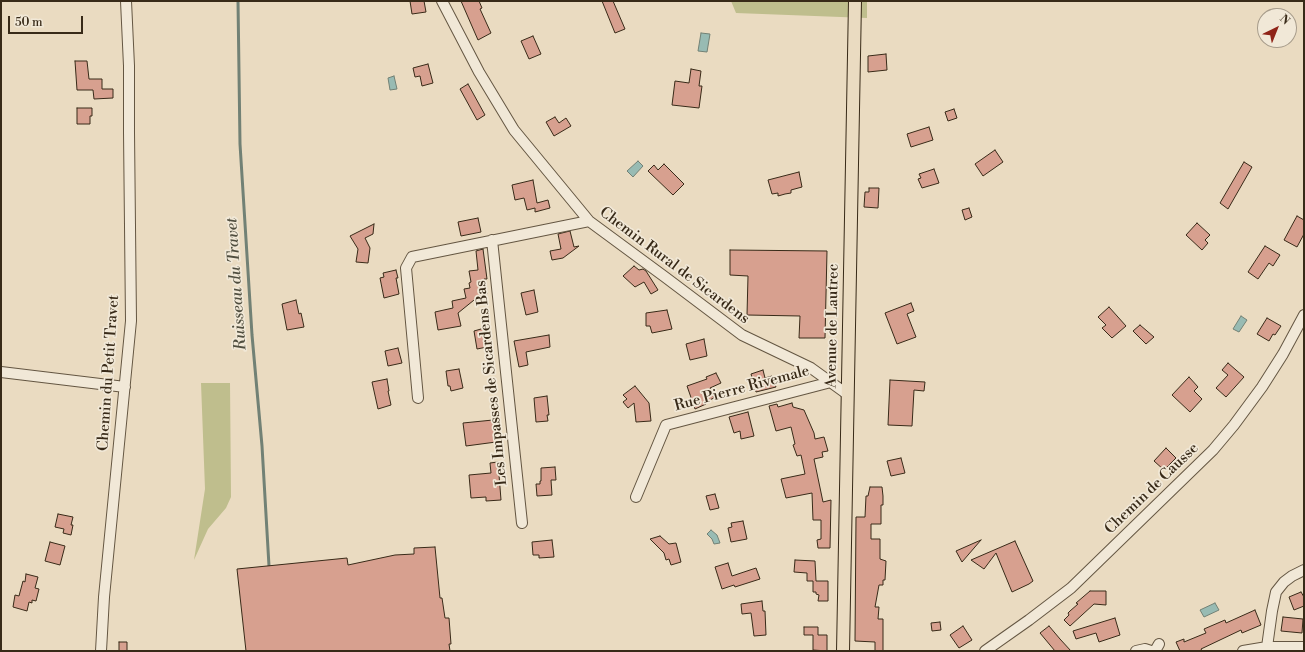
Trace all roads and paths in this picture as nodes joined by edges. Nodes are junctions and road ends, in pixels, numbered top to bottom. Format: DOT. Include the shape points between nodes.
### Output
graph roads {
  1 [pos="126,1"];
  2 [pos="442,1"];
  3 [pos="856,1"];
  4 [pos="589,221"];
  5 [pos="492,240"];
  6 [pos="1304,315"];
  7 [pos="1,372"];
  8 [pos="831,382"];
  9 [pos="125,387"];
  10 [pos="847,394"];
  11 [pos="418,398"];
  12 [pos="636,497"];
  13 [pos="522,523"];
  14 [pos="1304,570"];
  15 [pos="1267,647"];
  16 [pos="1304,647"];
  17 [pos="101,651"];
  18 [pos="843,651"];
  19 [pos="985,651"];
  20 [pos="1136,651"];
  21 [pos="1151,651"];
  22 [pos="1243,651"];
  1 -- 9 [label="street, Chemin du Petit Travet" via="131,321"];
  2 -- 4 [label="street, Chemin Rural de Sicardens" via="479,72 514,130"];
  3 -- 10 [label="main road, Avenue de Lautrec"];
  4 -- 5 [label="street"];
  4 -- 8 [label="street, Chemin Rural de Sicardens" via="742,336 812,368"];
  5 -- 11 [label="street" via="412,257 406,268"];
  5 -- 13 [label="street, Les Impasses de Sicardens Bas"];
  6 -- 19 [label="street, Chemin de Causse" via="1262,387 1213,450 1071,588"];
  7 -- 9 [label="street"];
  8 -- 10 [label="street, Chemin Rural de Sicardens"];
  8 -- 12 [label="street, Rue Pierre Rivemale" via="666,425"];
  9 -- 17 [label="street, Chemin du Petit Travet"];
  10 -- 18 [label="main road, Avenue de Lautrec"];
  14 -- 15 [label="street" via="1284,582 1276,592"];
  15 -- 16 [label="street"];
  15 -- 22 [label="street"];
  20 -- 21 [label="street"];
}
